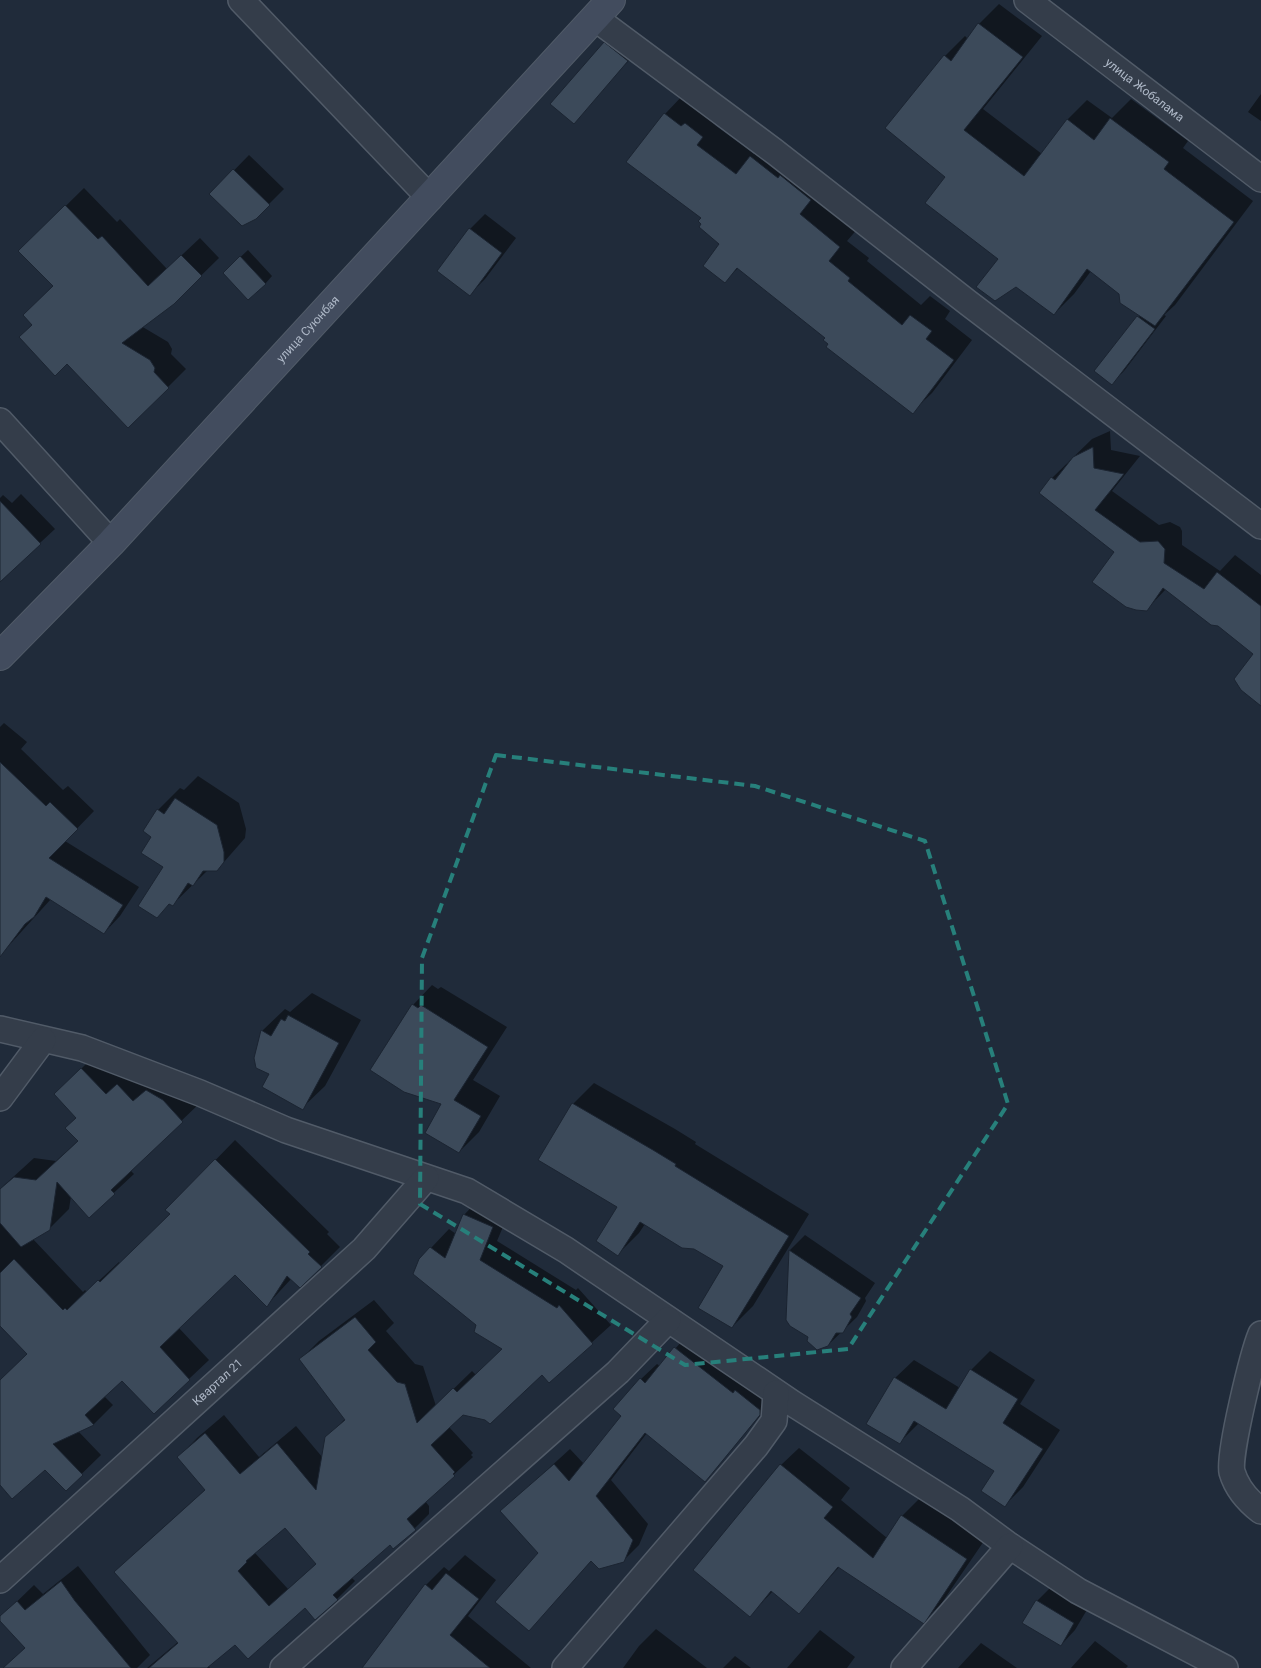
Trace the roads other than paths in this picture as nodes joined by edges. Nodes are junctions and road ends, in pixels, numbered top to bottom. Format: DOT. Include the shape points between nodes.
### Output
graph roads {
  1 [pos="240,0"];
  2 [pos="1027,0"];
  3 [pos="603,9"];
  4 [pos="1261,180"];
  5 [pos="430,198"];
  6 [pos="0,421"];
  7 [pos="1261,526"];
  8 [pos="111,543"];
  9 [pos="0,656"];
  10 [pos="0,1029"];
  11 [pos="43,1040"];
  12 [pos="0,1098"];
  13 [pos="426,1178"];
  14 [pos="668,1320"];
  15 [pos="1261,1334"];
  16 [pos="776,1392"];
  17 [pos="1261,1511"];
  18 [pos="1010,1546"];
  19 [pos="0,1580"];
  20 [pos="283,1668"];
  21 [pos="565,1668"];
  22 [pos="904,1668"];
  23 [pos="1225,1668"];
  1 -- 5 [label="street"];
  2 -- 4 [label="street, улица Жобалама"];
  3 -- 5 [label="street, улица Суюнбая"];
  3 -- 7 [label="street" via="775,152"];
  5 -- 8 [label="street, улица Суюнбая"];
  6 -- 8 [label="street"];
  8 -- 9 [label="street, улица Суюнбая"];
  10 -- 11 [label="street"];
  11 -- 12 [label="street"];
  11 -- 13 [label="street" via="82,1048 286,1130"];
  13 -- 14 [label="street" via="476,1196 566,1250"];
  13 -- 19 [label="street, Квартал 21" via="364,1249"];
  14 -- 16 [label="street"];
  14 -- 20 [label="street" via="618,1372"];
  15 -- 17 [label="street" via="1235,1441 1232,1470 1238,1487"];
  16 -- 18 [label="street" via="960,1509"];
  16 -- 21 [label="street" via="774,1421 756,1446"];
  18 -- 22 [label="street"];
  18 -- 23 [label="street" via="1078,1591"];
}
